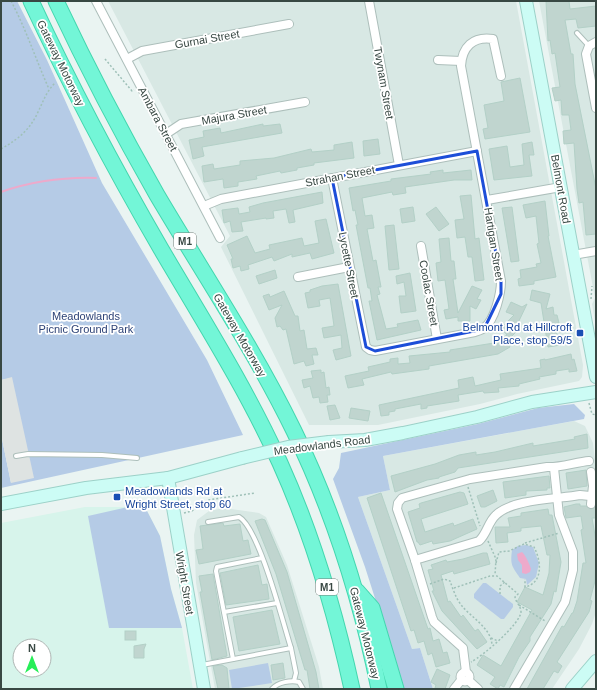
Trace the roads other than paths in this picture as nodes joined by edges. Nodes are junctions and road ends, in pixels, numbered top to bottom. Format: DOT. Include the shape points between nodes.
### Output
graph roads {
  1 [pos="31,1"];
  2 [pos="56,1"];
  3 [pos="96,1"];
  4 [pos="369,1"];
  5 [pos="526,1"];
  6 [pos="289,24"];
  7 [pos="577,33"];
  8 [pos="592,44"];
  9 [pos="127,59"];
  10 [pos="438,60"];
  11 [pos="461,64"];
  12 [pos="501,76"];
  13 [pos="305,102"];
  14 [pos="596,108"];
  15 [pos="166,134"];
  16 [pos="477,150"];
  17 [pos="399,165"];
  18 [pos="332,178"];
  19 [pos="561,187"];
  20 [pos="487,200"];
  21 [pos="204,206"];
  22 [pos="220,238"];
  23 [pos="421,246"];
  24 [pos="596,251"];
  25 [pos="573,255"];
  26 [pos="349,267"];
  27 [pos="298,277"];
  28 [pos="437,339"];
  29 [pos="370,350"];
  30 [pos="596,377"];
  31 [pos="592,396"];
  32 [pos="16,456"];
  33 [pos="136,458"];
  34 [pos="589,461"];
  35 [pos="554,468"];
  36 [pos="591,472"];
  37 [pos="168,478"];
  38 [pos="557,499"];
  39 [pos="1,504"];
  40 [pos="208,522"];
  41 [pos="262,558"];
  42 [pos="415,560"];
  43 [pos="354,588"];
  44 [pos="277,603"];
  45 [pos="224,612"];
  46 [pos="291,648"];
  47 [pos="233,659"];
  48 [pos="596,661"];
  49 [pos="200,666"];
  50 [pos="465,674"];
  51 [pos="294,681"];
  52 [pos="204,689"];
  53 [pos="272,689"];
  54 [pos="303,689"];
  55 [pos="352,689"];
  56 [pos="379,689"];
  57 [pos="396,689"];
  58 [pos="454,689"];
  59 [pos="478,689"];
  60 [pos="514,689"];
  61 [pos="572,689"];
  1 -- 55 [label="highway, Gateway Motorway / M1" via="112,163 237,376 267,433 314,546 335,615"];
  2 -- 43 [label="highway, Gateway Motorway / M1" via="156,193 287,417 323,496"];
  3 -- 9 [label="street, Ambara Street"];
  4 -- 17 [label="street, Twynam Street"];
  5 -- 19 [label="main road, Belmont Road"];
  6 -- 9 [label="street, Gurnai Street" via="142,51"];
  7 -- 8 [label="lane"];
  8 -- 14 [label="street" via="586,54"];
  9 -- 15 [label="street, Ambara Street"];
  10 -- 11 [label="street"];
  11 -- 12 [label="street" via="462,53 470,43 493,39"];
  11 -- 16 [label="street, Hartigan Street"];
  13 -- 15 [label="street, Majura Street" via="181,124"];
  15 -- 21 [label="street, Ambara Street"];
  16 -- 17 [label="street, Strahan Street"];
  16 -- 20 [label="street, Hartigan Street"];
  17 -- 18 [label="street, Strahan Street"];
  18 -- 21 [label="street, Strahan Street" via="221,198"];
  18 -- 26 [label="street, Lycette Street"];
  19 -- 20 [label="street"];
  19 -- 25 [label="main road, Belmont Road"];
  20 -- 28 [label="street, Hartigan Street" via="501,280 500,294 484,329"];
  21 -- 22 [label="street, Ambara Street"];
  23 -- 28 [label="street, Coolac Street"];
  24 -- 25 [label="street"];
  25 -- 30 [label="main road, Belmont Road"];
  26 -- 27 [label="street"];
  26 -- 29 [label="street, Lycette Street" via="364,342"];
  28 -- 29 [label="street, Hartigan Street"];
  31 -- 37 [label="main road, Meadowlands Road, bridge" via="532,402 477,417 365,440 288,447"];
  32 -- 33 [label="lane" via="102,455"];
  34 -- 35 [label="street"];
  35 -- 38 [label="street"];
  35 -- 42 [label="street" via="470,479 402,498 397,509"];
  36 -- 38 [label="street" via="591,500 580,495"];
  37 -- 39 [label="main road, Meadowlands Road" via="86,488"];
  37 -- 49 [label="main road, Wright Street"];
  38 -- 42 [label="street" via="503,509 494,516 485,535 479,541"];
  38 -- 60 [label="street" via="559,515 573,552 573,570 565,602"];
  40 -- 41 [label="lane" via="239,517 244,520"];
  41 -- 44 [label="lane"];
  41 -- 45 [label="lane" via="217,567"];
  42 -- 50 [label="street" via="434,622 464,651"];
  43 -- 56 [label="highway, Gateway Motorway / M1"];
  43 -- 57 [label="highway" via="372,608"];
  44 -- 45 [label="lane"];
  44 -- 46 [label="lane"];
  45 -- 47 [label="lane"];
  46 -- 47 [label="lane"];
  46 -- 51 [label="lane" via="296,673"];
  47 -- 49 [label="lane"];
  48 -- 61 [label="main road"];
  49 -- 52 [label="main road, Wright Street"];
  50 -- 58 [label="street"];
  50 -- 59 [label="street"];
  51 -- 53 [label="lane" via="276,684"];
  51 -- 54 [label="lane" via="300,682"];
}
